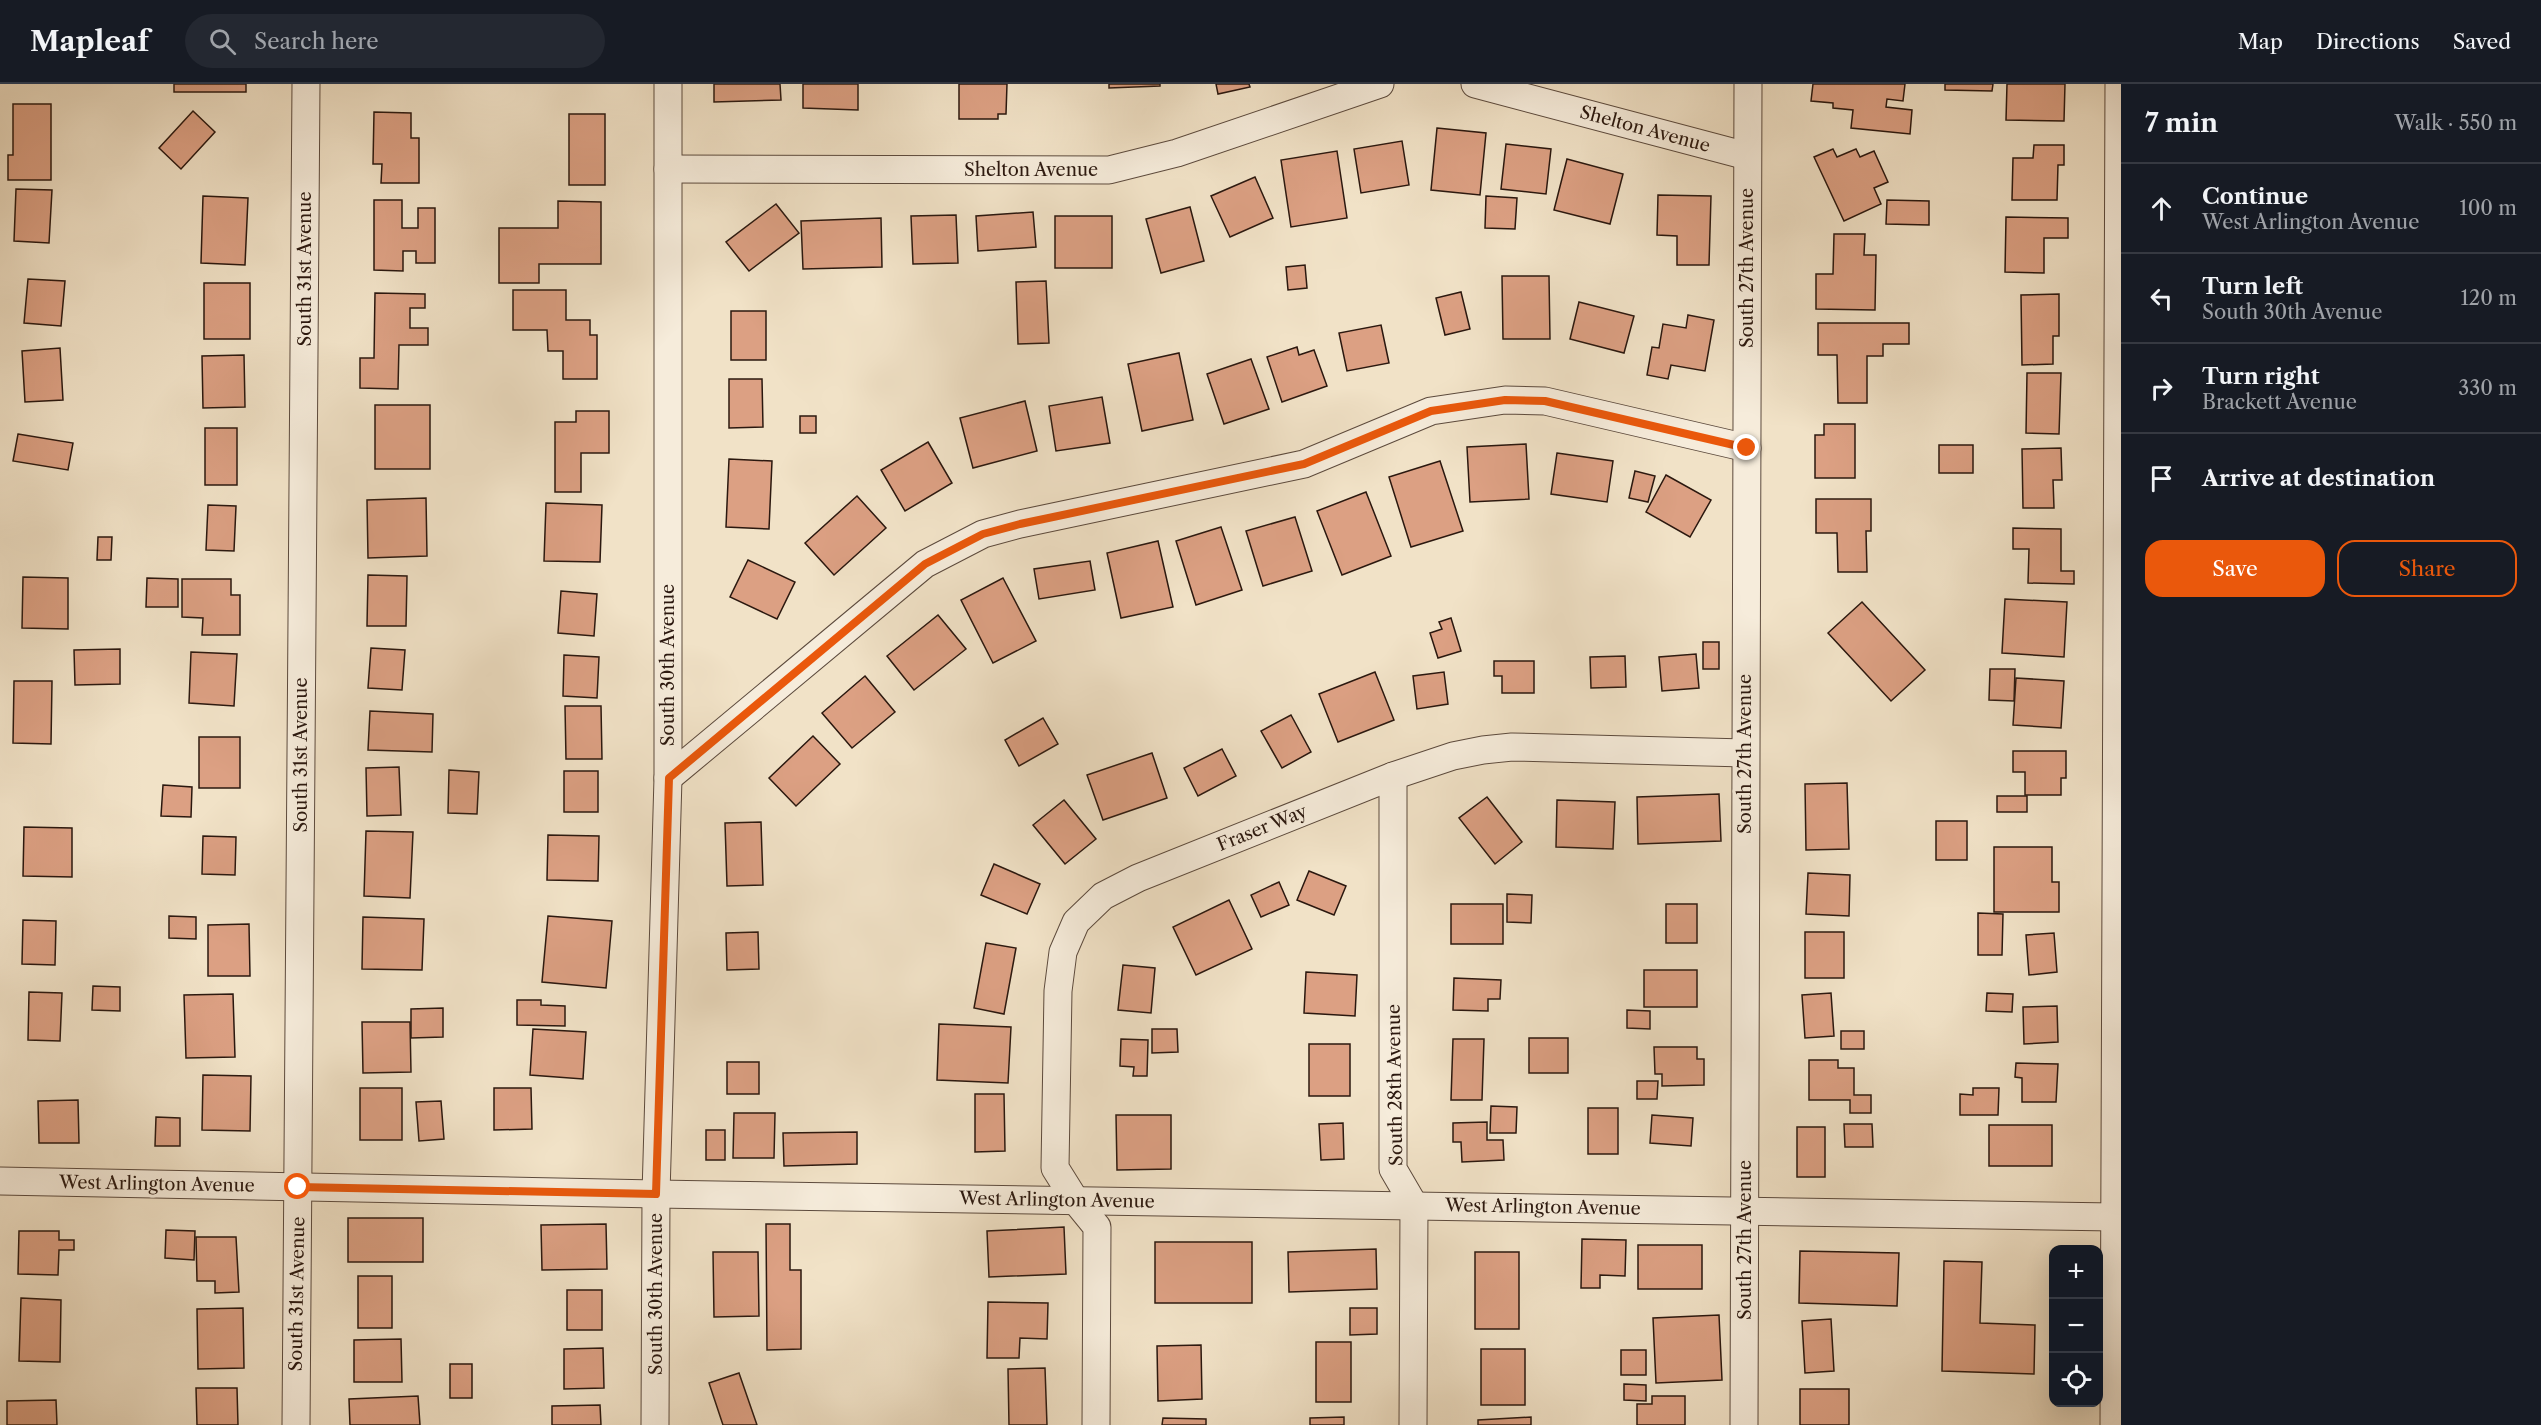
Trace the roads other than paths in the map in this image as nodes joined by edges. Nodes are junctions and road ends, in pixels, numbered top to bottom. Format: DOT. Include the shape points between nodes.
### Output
graph roads {
  1 [pos="306,84"];
  2 [pos="668,84"];
  3 [pos="1380,84"];
  4 [pos="1475,84"];
  5 [pos="1748,84"];
  6 [pos="2118,84"];
  7 [pos="1747,156"];
  8 [pos="668,169"];
  9 [pos="1747,448"];
  10 [pos="1745,753"];
  11 [pos="1393,776"];
  12 [pos="669,778"];
  13 [pos="0,1182"];
  14 [pos="298,1187"];
  15 [pos="656,1194"];
  16 [pos="1075,1200"];
  17 [pos="1414,1205"];
  18 [pos="1745,1211"];
  19 [pos="2114,1217"];
  20 [pos="296,1425"];
  21 [pos="656,1425"];
  22 [pos="1096,1425"];
  23 [pos="1413,1425"];
  24 [pos="1744,1425"];
  25 [pos="2114,1425"];
  1 -- 14 [label="street, South 31st Avenue"];
  2 -- 8 [label="street, South 30th Avenue"];
  3 -- 8 [label="street, Shelton Avenue" via="1177,153 1109,170"];
  4 -- 7 [label="street, Shelton Avenue"];
  5 -- 7 [label="street, South 27th Avenue"];
  6 -- 19 [label="street"];
  7 -- 9 [label="street, South 27th Avenue"];
  8 -- 12 [label="street, South 30th Avenue"];
  9 -- 10 [label="street, South 27th Avenue"];
  9 -- 12 [label="street" via="1545,401 1505,400 1431,411 1304,464 983,534 925,564"];
  10 -- 11 [label="street, Fraser Way" via="1512,747 1453,756"];
  10 -- 18 [label="street, South 27th Avenue"];
  11 -- 16 [label="street, Fraser Way" via="1138,878 1103,896 1076,922 1063,952 1058,991 1055,1168"];
  11 -- 17 [label="street, South 28th Avenue" via="1393,1169"];
  12 -- 15 [label="street, South 30th Avenue"];
  13 -- 14 [label="street, West Arlington Avenue"];
  14 -- 15 [label="street, West Arlington Avenue"];
  14 -- 20 [label="street, South 31st Avenue"];
  15 -- 16 [label="street, West Arlington Avenue"];
  15 -- 21 [label="street, South 30th Avenue"];
  16 -- 17 [label="street, West Arlington Avenue"];
  16 -- 22 [label="street, Fraser Way" via="1097,1227"];
  17 -- 18 [label="street, West Arlington Avenue"];
  17 -- 23 [label="street"];
  18 -- 19 [label="street, West Arlington Avenue"];
  18 -- 24 [label="street, South 27th Avenue"];
  19 -- 25 [label="street"];
}
